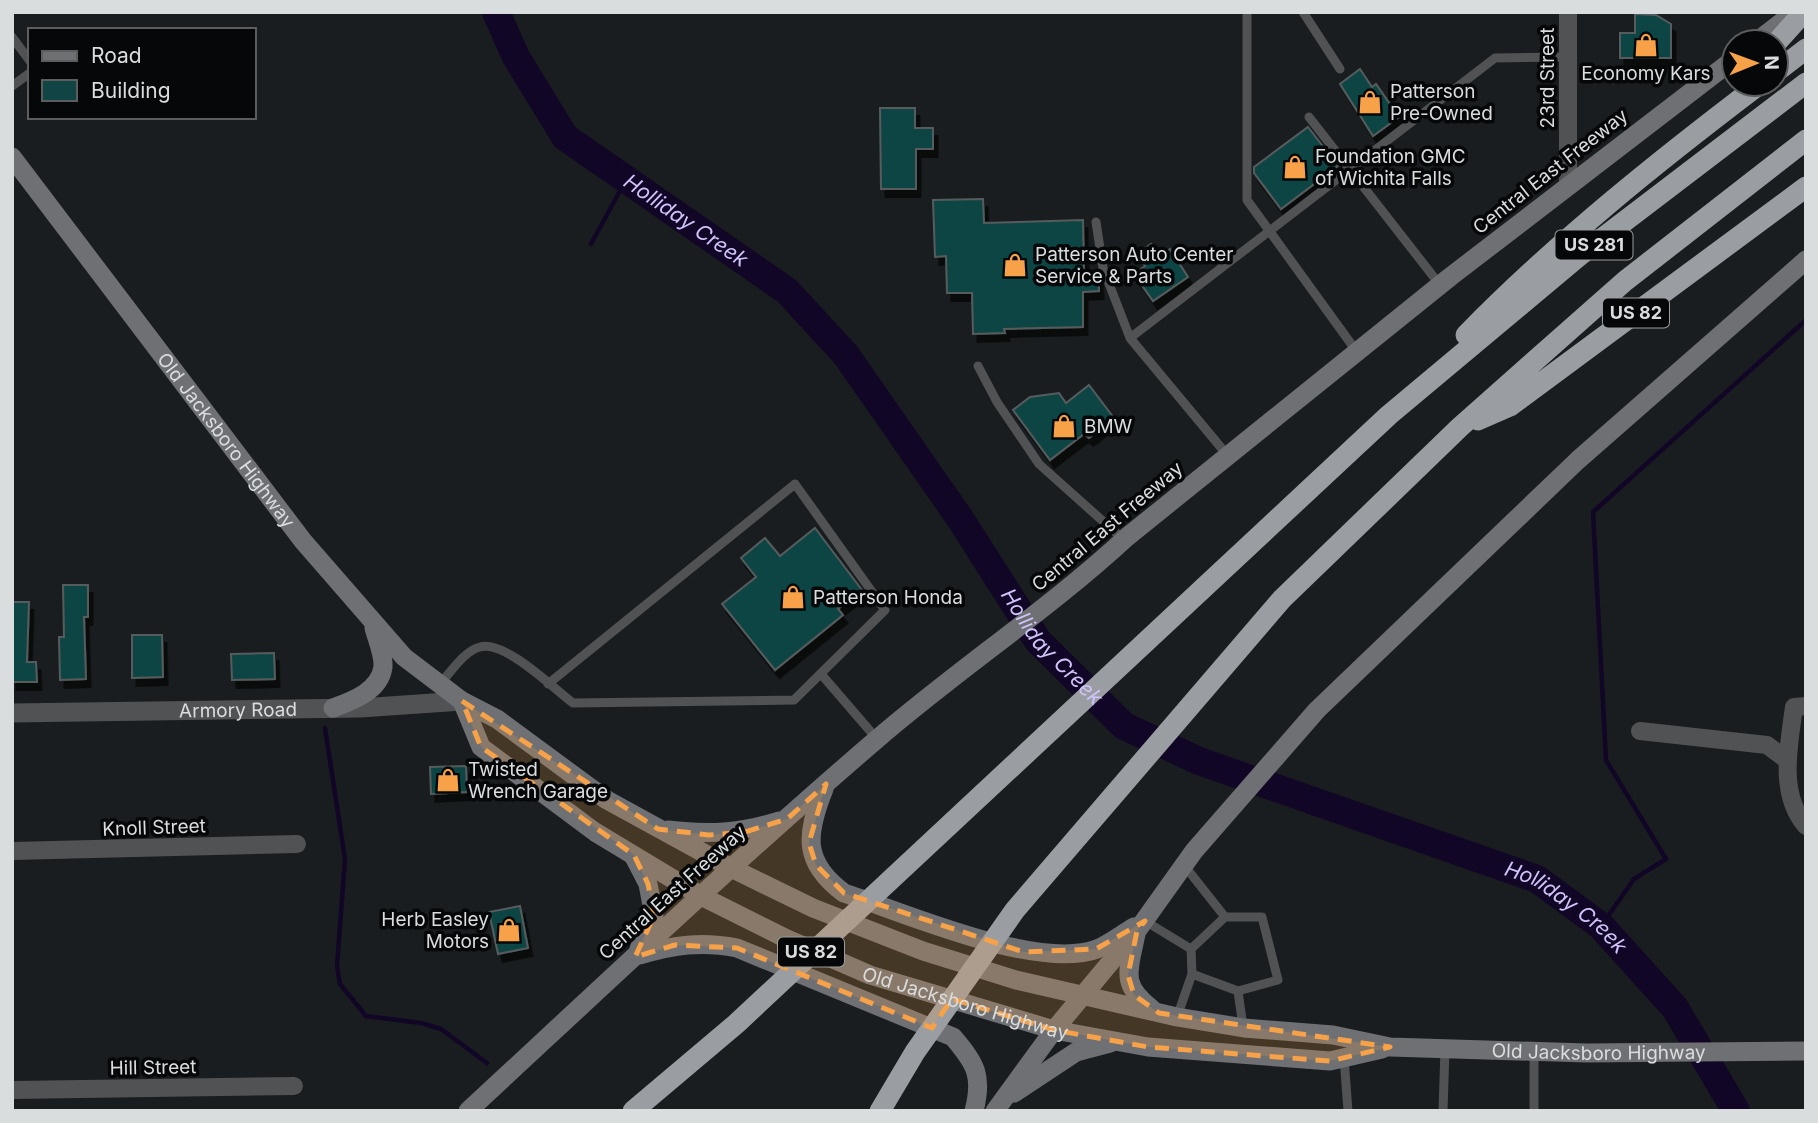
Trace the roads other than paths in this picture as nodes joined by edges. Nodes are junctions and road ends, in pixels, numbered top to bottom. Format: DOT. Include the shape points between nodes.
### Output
graph roads {
  1 [pos="1247,12"];
  2 [pos="1303,12"];
  3 [pos="1568,12"];
  4 [pos="1794,12"];
  5 [pos="1804,12"];
  6 [pos="1774,28"];
  7 [pos="1790,28"];
  8 [pos="12,37"];
  9 [pos="1806,49"];
  10 [pos="1568,57"];
  11 [pos="28,58"];
  12 [pos="1790,61"];
  13 [pos="1340,69"];
  14 [pos="1720,70"];
  15 [pos="28,74"];
  16 [pos="1806,83"];
  17 [pos="12,86"];
  18 [pos="1724,98"];
  19 [pos="1742,98"];
  20 [pos="1309,117"];
  21 [pos="1806,140"];
  22 [pos="12,157"];
  23 [pos="1657,163"];
  24 [pos="1350,169"];
  25 [pos="1568,186"];
  26 [pos="1806,187"];
  27 [pos="1096,222"];
  28 [pos="1270,232"];
  29 [pos="1806,260"];
  30 [pos="1440,285"];
  31 [pos="1130,338"];
  32 [pos="1357,352"];
  33 [pos="978,366"];
  34 [pos="1389,415"];
  35 [pos="1460,428"];
  36 [pos="1228,456"];
  37 [pos="1124,540"];
  38 [pos="374,627"];
  39 [pos="821,674"];
  40 [pos="439,684"];
  41 [pos="548,684"];
  42 [pos="463,701"];
  43 [pos="1800,706"];
  44 [pos="333,708"];
  45 [pos="12,713"];
  46 [pos="1640,731"];
  47 [pos="877,739"];
  48 [pos="1787,761"];
  49 [pos="826,785"];
  50 [pos="787,818"];
  51 [pos="1806,826"];
  52 [pos="658,829"];
  53 [pos="297,844"];
  54 [pos="12,851"];
  55 [pos="634,855"];
  56 [pos="1189,858"];
  57 [pos="731,867"];
  58 [pos="701,896"];
  59 [pos="1224,917"];
  60 [pos="1141,926"];
  61 [pos="1191,949"];
  62 [pos="635,957"];
  63 [pos="1192,974"];
  64 [pos="1238,991"];
  65 [pos="1082,996"];
  66 [pos="1168,1015"];
  67 [pos="1244,1028"];
  68 [pos="1054,1030"];
  69 [pos="1116,1042"];
  70 [pos="1390,1048"];
  71 [pos="1446,1049"];
  72 [pos="1534,1051"];
  73 [pos="1806,1051"];
  74 [pos="915,1052"];
  75 [pos="1344,1058"];
  76 [pos="294,1086"];
  77 [pos="12,1090"];
  78 [pos="998,1106"];
  79 [pos="639,1107"];
  80 [pos="468,1111"];
  81 [pos="869,1111"];
  82 [pos="880,1111"];
  83 [pos="974,1111"];
  84 [pos="1348,1111"];
  85 [pos="1443,1111"];
  86 [pos="1534,1111"];
  1 -- 28 [label="lane" via="1247,200"];
  2 -- 13 [label="lane"];
  3 -- 10 [label="street, 23rd Street"];
  4 -- 6 [label="main road"];
  5 -- 7 [label="highway"];
  8 -- 11 [label="lane"];
  9 -- 12 [label="highway"];
  10 -- 24 [label="lane" via="1495,58"];
  10 -- 25 [label="street, 23rd Street"];
  14 -- 25 [label="main road, Central East Freeway"];
  15 -- 17 [label="lane"];
  16 -- 34 [label="highway, US 281" via="1579,256"];
  18 -- 23 [label="highway"];
  19 -- 23 [label="highway, US 82"];
  20 -- 24 [label="lane"];
  21 -- 35 [label="highway, US 281" via="1625,281"];
  22 -- 38 [label="main road, Old Jacksboro Highway" via="303,541"];
  23 -- 34 [label="highway, US 82" via="1517,283"];
  24 -- 28 [label="lane"];
  24 -- 30 [label="lane"];
  25 -- 30 [label="main road, Central East Freeway"];
  26 -- 35 [label="highway, US 82" via="1510,406"];
  27 -- 31 [label="lane" via="1103,268"];
  28 -- 31 [label="lane"];
  28 -- 32 [label="lane"];
  29 -- 56 [label="main road" via="1578,460 1317,710"];
  30 -- 32 [label="main road, Central East Freeway"];
  31 -- 36 [label="lane"];
  32 -- 36 [label="main road, Central East Freeway"];
  33 -- 37 [label="lane" via="1039,464"];
  34 -- 79 [label="highway, US 82" via="736,1024"];
  35 -- 74 [label="highway, US 82" via="1282,599 1015,910"];
  36 -- 37 [label="main road, Central East Freeway"];
  37 -- 47 [label="main road, Central East Freeway"];
  38 -- 40 [label="main road, Old Jacksboro Highway"];
  38 -- 44 [label="main road" via="383,667 374,684 358,698"];
  39 -- 41 [label="lane" via="794,700 573,703"];
  39 -- 41 [label="lane" via="885,610 795,484"];
  39 -- 47 [label="lane"];
  40 -- 41 [label="lane" via="468,653 493,646"];
  40 -- 42 [label="main road, Old Jacksboro Highway"];
  42 -- 44 [label="street, Armory Road"];
  42 -- 52 [label="main road, Old Jacksboro Highway" via="497,719 607,800"];
  42 -- 55 [label="main road, Old Jacksboro Highway" via="481,747 562,810"];
  43 -- 48 [label="street"];
  44 -- 45 [label="street, Armory Road"];
  46 -- 48 [label="street" via="1767,745"];
  47 -- 49 [label="main road, Central East Freeway"];
  48 -- 51 [label="street" via="1794,813"];
  49 -- 50 [label="main road, Central East Freeway"];
  49 -- 60 [label="main road" via="814,813 809,843 816,865 845,893 1024,952 1063,954 1096,949"];
  50 -- 52 [label="main road" via="745,832 709,835"];
  50 -- 57 [label="main road, Central East Freeway"];
  52 -- 57 [label="main road, Old Jacksboro Highway"];
  53 -- 54 [label="street, Knoll Street"];
  55 -- 58 [label="main road, Old Jacksboro Highway"];
  55 -- 62 [label="main road" via="648,884 653,916"];
  56 -- 59 [label="lane"];
  56 -- 60 [label="main road"];
  57 -- 58 [label="main road, Central East Freeway"];
  57 -- 65 [label="main road, Old Jacksboro Highway" via="813,908 923,951"];
  58 -- 62 [label="main road, Central East Freeway"];
  58 -- 68 [label="main road, Old Jacksboro Highway" via="870,975"];
  59 -- 61 [label="lane"];
  59 -- 64 [label="lane" via="1262,917 1278,979"];
  60 -- 61 [label="lane"];
  60 -- 65 [label="main road"];
  60 -- 66 [label="main road" via="1128,975 1134,995"];
  61 -- 63 [label="lane"];
  62 -- 80 [label="main road, Central East Freeway"];
  62 -- 83 [label="main road" via="696,943 737,948 953,1037 969,1056 981,1086"];
  63 -- 64 [label="lane"];
  63 -- 66 [label="lane"];
  64 -- 67 [label="lane"];
  65 -- 66 [label="main road, Old Jacksboro Highway"];
  65 -- 68 [label="main road"];
  66 -- 67 [label="main road, Old Jacksboro Highway"];
  67 -- 70 [label="main road, Old Jacksboro Highway" via="1333,1035"];
  68 -- 69 [label="main road, Old Jacksboro Highway"];
  68 -- 78 [label="main road"];
  69 -- 75 [label="main road, Old Jacksboro Highway" via="1245,1056"];
  69 -- 78 [label="main road" via="1076,1052"];
  70 -- 71 [label="main road, Old Jacksboro Highway"];
  70 -- 75 [label="main road, Old Jacksboro Highway"];
  71 -- 72 [label="main road, Old Jacksboro Highway"];
  71 -- 85 [label="lane"];
  72 -- 73 [label="main road, Old Jacksboro Highway"];
  72 -- 86 [label="lane"];
  74 -- 81 [label="highway"];
  74 -- 82 [label="highway, US 82"];
  75 -- 84 [label="lane"];
  76 -- 77 [label="street, Hill Street"];
}
